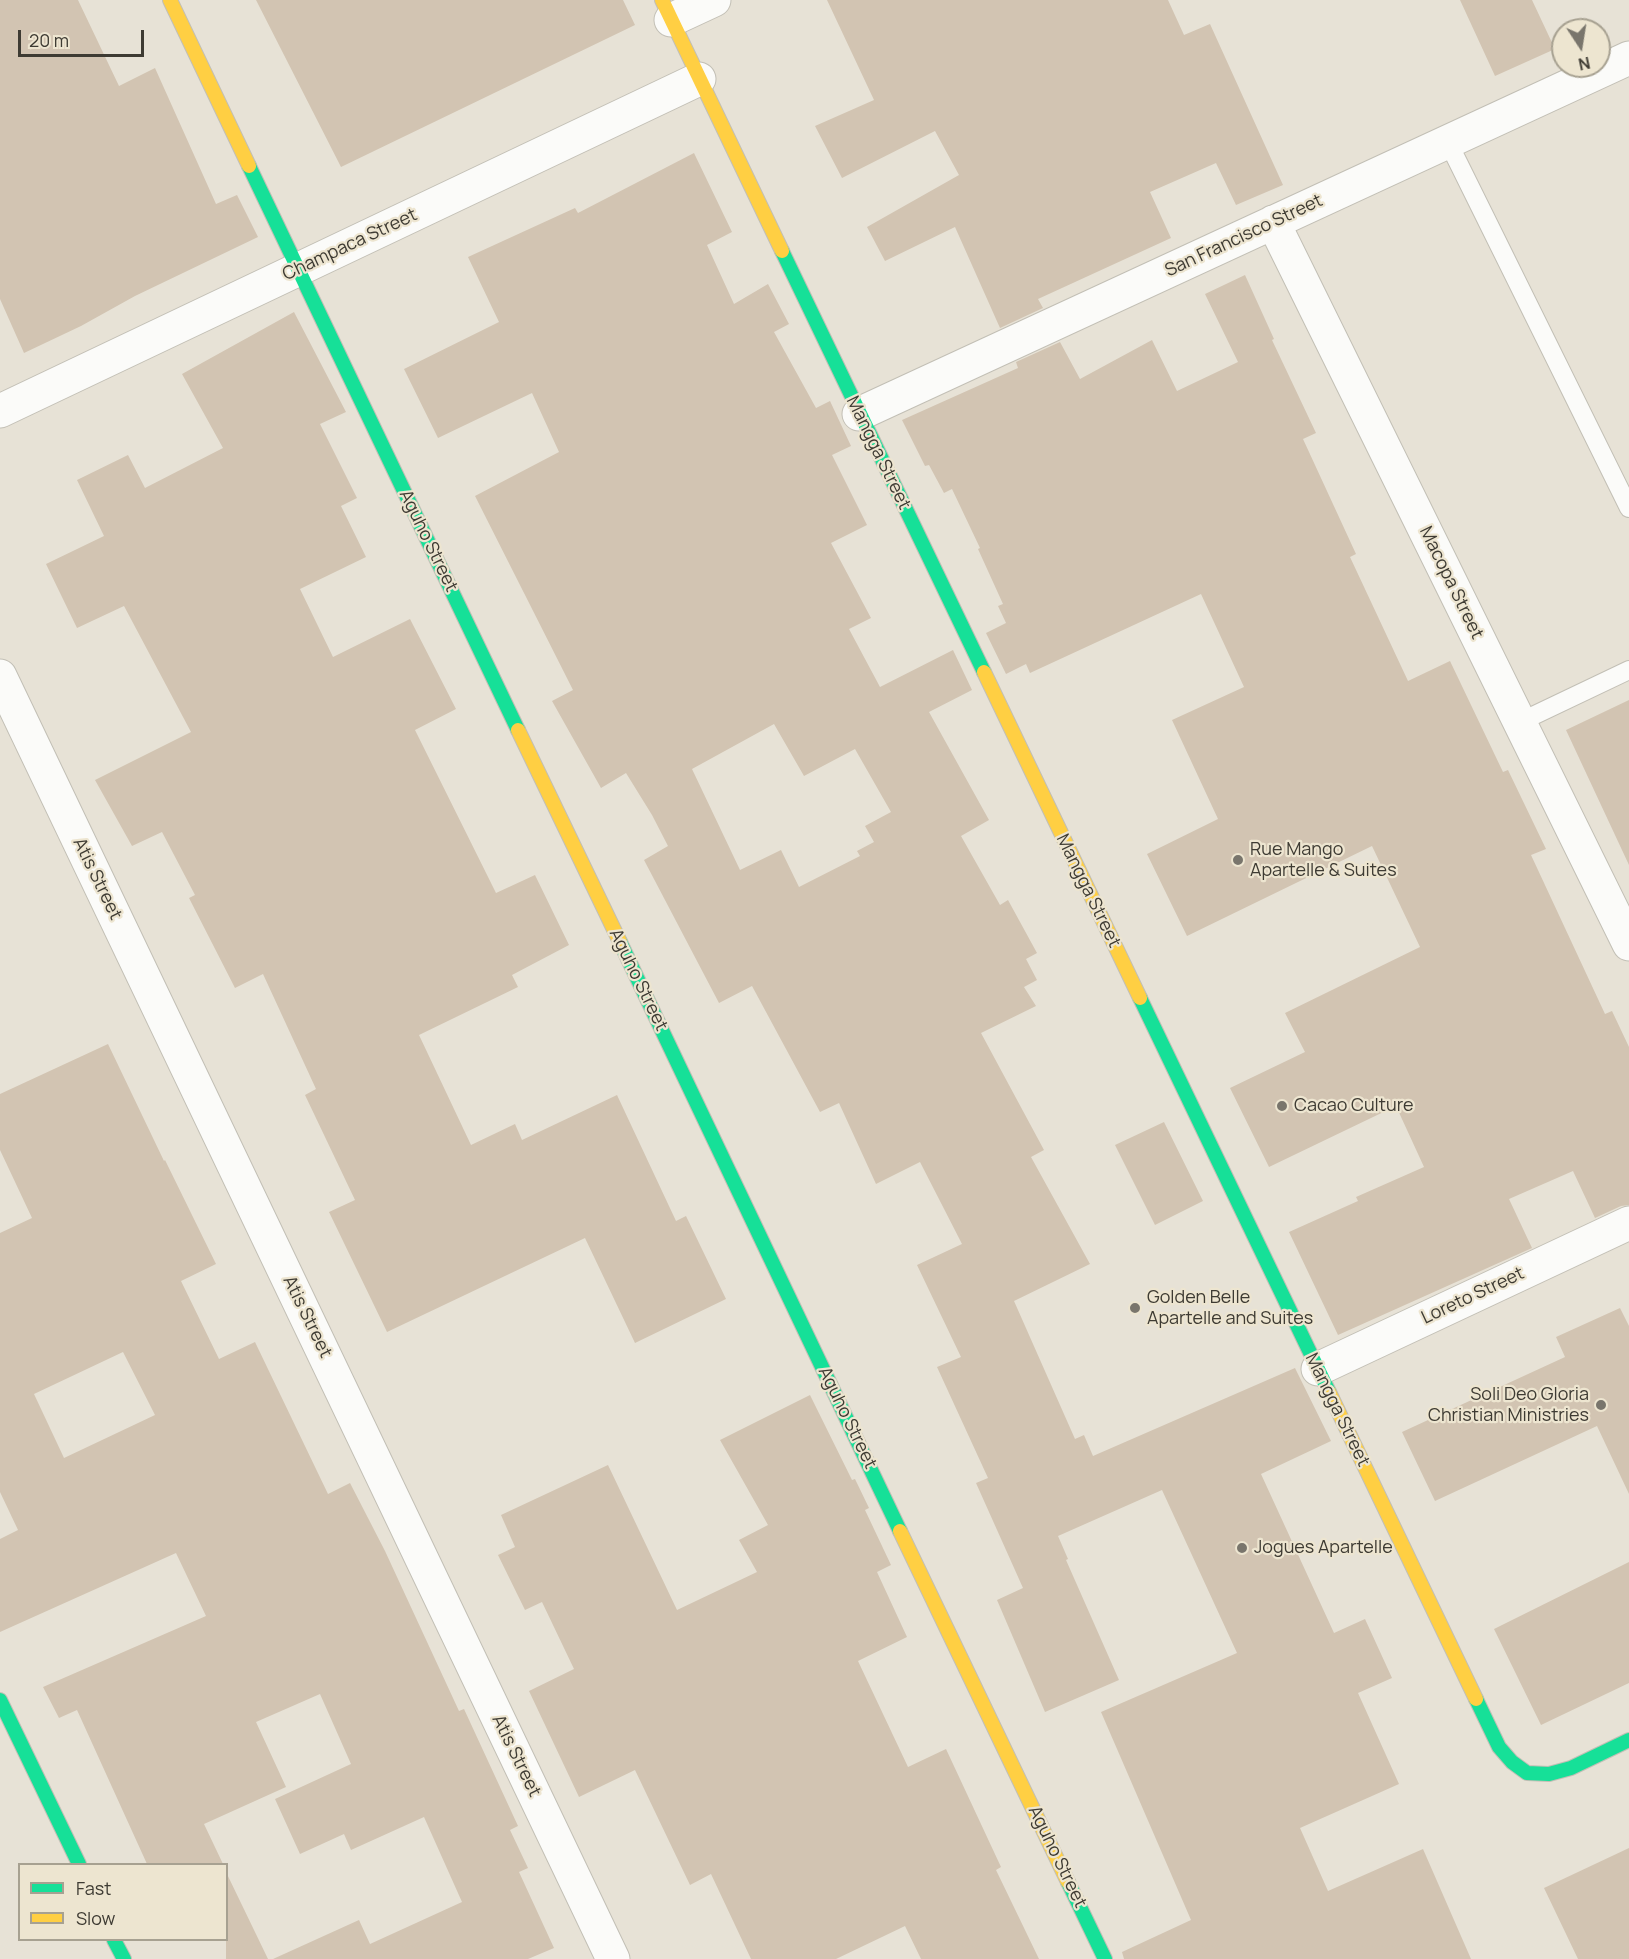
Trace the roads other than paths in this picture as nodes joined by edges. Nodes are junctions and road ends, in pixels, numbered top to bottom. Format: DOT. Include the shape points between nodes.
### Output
graph roads {
  1 [pos="170,0"];
  2 [pos="714,0"];
  3 [pos="666,10"];
  4 [pos="1629,58"];
  5 [pos="699,80"];
  6 [pos="1448,142"];
  7 [pos="1273,222"];
  8 [pos="299,269"];
  9 [pos="0,411"];
  10 [pos="859,414"];
  11 [pos="1629,508"];
  12 [pos="1629,670"];
  13 [pos="0,676"];
  14 [pos="1520,722"];
  15 [pos="1629,944"];
  16 [pos="1629,1223"];
  17 [pos="1318,1369"];
  18 [pos="0,1700"];
  19 [pos="1629,1740"];
  20 [pos="79,1863"];
  21 [pos="115,1941"];
  22 [pos="124,1959"];
  23 [pos="613,1959"];
  24 [pos="1105,1959"];
  1 -- 8 [label="street, Aguho Street"];
  2 -- 3 [label="street"];
  3 -- 5 [label="street, Mangga Street"];
  4 -- 6 [label="street, San Francisco Street"];
  5 -- 8 [label="street, Champaca Street"];
  5 -- 10 [label="street, Mangga Street"];
  6 -- 7 [label="street, San Francisco Street"];
  6 -- 11 [label="lane"];
  7 -- 10 [label="street, San Francisco Street"];
  7 -- 14 [label="street, Macopa Street"];
  8 -- 9 [label="street, Champaca Street"];
  8 -- 24 [label="street, Aguho Street"];
  10 -- 17 [label="street, Mangga Street"];
  12 -- 14 [label="lane"];
  13 -- 23 [label="street, Atis Street"];
  14 -- 15 [label="street, Macopa Street"];
  16 -- 17 [label="street, Loreto Street"];
  17 -- 19 [label="street, Mangga Street" via="1499,1747 1527,1773 1549,1774 1571,1768"];
  18 -- 20 [label="street"];
  21 -- 22 [label="street"];
}
